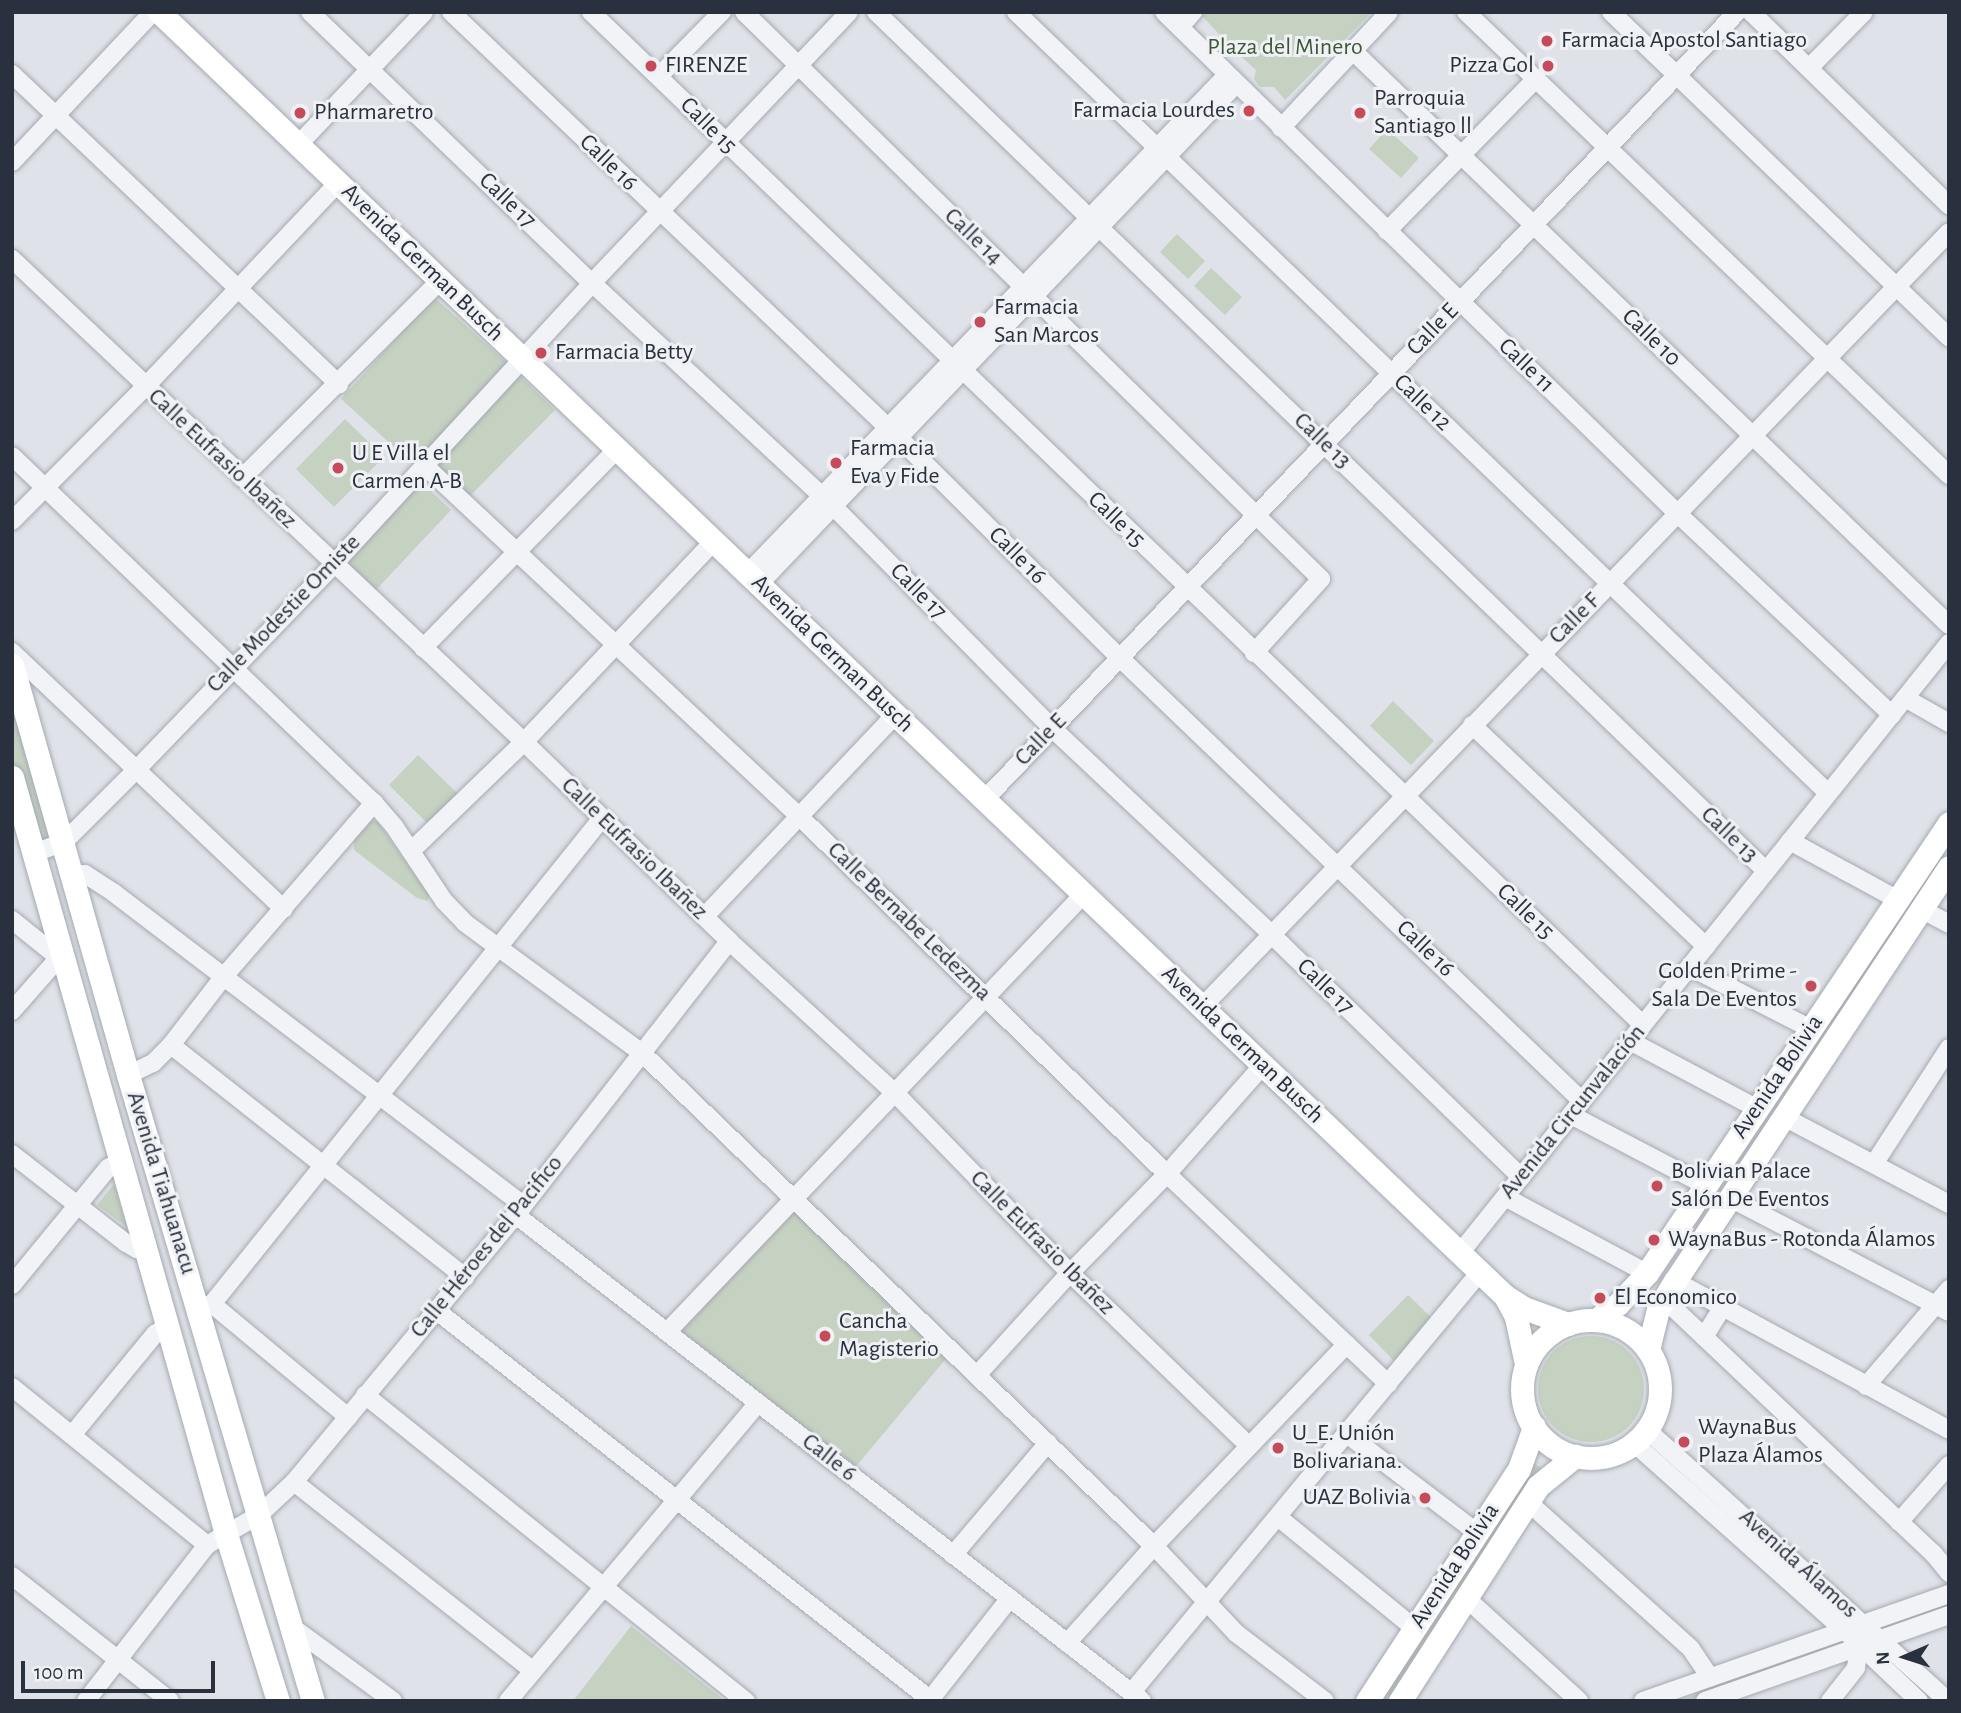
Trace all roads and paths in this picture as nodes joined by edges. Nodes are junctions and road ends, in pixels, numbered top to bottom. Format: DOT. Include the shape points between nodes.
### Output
graph roads {
  1 [pos="153,12"];
  2 [pos="159,12"];
  3 [pos="310,12"];
  4 [pos="424,12"];
  5 [pos="451,12"];
  6 [pos="592,12"];
  7 [pos="722,12"];
  8 [pos="744,12"];
  9 [pos="849,12"];
  10 [pos="876,12"];
  11 [pos="1016,12"];
  12 [pos="1164,12"];
  13 [pos="1193,12"];
  14 [pos="1389,12"];
  15 [pos="1466,12"];
  16 [pos="1611,12"];
  17 [pos="1737,12"];
  18 [pos="1751,12"];
  19 [pos="1864,12"];
  20 [pos="1180,27"];
  21 [pos="1353,51"];
  22 [pos="798,65"];
  23 [pos="1809,68"];
  24 [pos="369,69"];
  25 [pos="12,74"];
  26 [pos="1677,75"];
  27 [pos="659,76"];
  28 [pos="1232,79"];
  29 [pos="1535,79"];
  30 [pos="56,116"];
  31 [pos="1281,128"];
  32 [pos="725,143"];
  33 [pos="298,145"];
  34 [pos="1608,148"];
  35 [pos="1162,153"];
  36 [pos="1462,156"];
  37 [pos="12,162"];
  38 [pos="338,183"];
  39 [pos="1949,205"];
  40 [pos="660,213"];
  41 [pos="1094,222"];
  42 [pos="1534,225"];
  43 [pos="1387,231"];
  44 [pos="1949,232"];
  45 [pos="12,260"];
  46 [pos="440,281"];
  47 [pos="592,283"];
  48 [pos="1896,287"];
  49 [pos="238,290"];
  50 [pos="1028,291"];
  51 [pos="1460,302"];
  52 [pos="1949,337"];
  53 [pos="1828,358"];
  54 [pos="523,359"];
  55 [pos="956,366"];
  56 [pos="1391,374"];
  57 [pos="339,384"];
  58 [pos="145,387"];
  59 [pos="893,433"];
  60 [pos="1753,436"];
  61 [pos="1324,444"];
  62 [pos="617,449"];
  63 [pos="12,456"];
  64 [pos="424,465"];
  65 [pos="1949,475"];
  66 [pos="242,478"];
  67 [pos="46,488"];
  68 [pos="827,501"];
  69 [pos="1677,513"];
  70 [pos="1256,515"];
  71 [pos="12,520"];
  72 [pos="714,541"];
  73 [pos="517,549"];
  74 [pos="334,564"];
  75 [pos="753,579"];
  76 [pos="1610,584"];
  77 [pos="1187,588"];
  78 [pos="1949,625"];
  79 [pos="1949,643"];
  80 [pos="616,646"];
  81 [pos="423,648"];
  82 [pos="12,652"];
  83 [pos="1255,653"];
  84 [pos="1540,654"];
  85 [pos="1120,658"];
  86 [pos="12,665"];
  87 [pos="232,668"];
  88 [pos="1905,698"];
  89 [pos="895,715"];
  90 [pos="1892,715"];
  91 [pos="1949,723"];
  92 [pos="1472,725"];
  93 [pos="1052,728"];
  94 [pos="524,742"];
  95 [pos="138,768"];
  96 [pos="12,777"];
  97 [pos="1829,793"];
  98 [pos="1403,796"];
  99 [pos="985,799"];
  100 [pos="374,803"];
  101 [pos="800,817"];
  102 [pos="602,818"];
  103 [pos="1949,823"];
  104 [pos="1790,841"];
  105 [pos="64,842"];
  106 [pos="411,850"];
  107 [pos="34,853"];
  108 [pos="1339,866"];
  109 [pos="1949,867"];
  110 [pos="1766,871"];
  111 [pos="73,874"];
  112 [pos="1084,894"];
  113 [pos="1898,900"];
  114 [pos="284,908"];
  115 [pos="1921,909"];
  116 [pos="705,916"];
  117 [pos="12,920"];
  118 [pos="1949,924"];
  119 [pos="1271,934"];
  120 [pos="729,941"];
  121 [pos="1706,946"];
  122 [pos="498,948"];
  123 [pos="60,955"];
  124 [pos="1689,967"];
  125 [pos="225,975"];
  126 [pos="986,996"];
  127 [pos="1202,1007"];
  128 [pos="12,1011"];
  129 [pos="1643,1025"];
  130 [pos="1811,1029"];
  131 [pos="1630,1041"];
  132 [pos="171,1045"];
  133 [pos="1949,1048"];
  134 [pos="642,1053"];
  135 [pos="1263,1065"];
  136 [pos="128,1075"];
  137 [pos="894,1092"];
  138 [pos="380,1095"];
  139 [pos="1576,1108"];
  140 [pos="1756,1108"];
  141 [pos="1784,1117"];
  142 [pos="12,1154"];
  143 [pos="121,1160"];
  144 [pos="324,1164"];
  145 [pos="1874,1164"];
  146 [pos="1167,1174"];
  147 [pos="1521,1177"];
  148 [pos="1705,1185"];
  149 [pos="795,1197"];
  150 [pos="1505,1197"];
  151 [pos="1730,1198"];
  152 [pos="1949,1204"];
  153 [pos="77,1205"];
  154 [pos="520,1210"];
  155 [pos="146,1248"];
  156 [pos="1460,1253"];
  157 [pos="1480,1272"];
  158 [pos="1070,1273"];
  159 [pos="1647,1273"];
  160 [pos="465,1277"];
  161 [pos="191,1283"];
  162 [pos="12,1285"];
  163 [pos="1949,1289"];
  164 [pos="1670,1291"];
  165 [pos="158,1292"];
  166 [pos="1504,1296"];
  167 [pos="206,1306"];
  168 [pos="1723,1307"];
  169 [pos="1941,1308"];
  170 [pos="437,1311"];
  171 [pos="1596,1320"];
  172 [pos="1568,1324"];
  173 [pos="168,1326"];
  174 [pos="667,1332"];
  175 [pos="1703,1337"];
  176 [pos="1347,1344"];
  177 [pos="1648,1350"];
  178 [pos="1527,1364"];
  179 [pos="978,1374"];
  180 [pos="1388,1384"];
  181 [pos="1866,1386"];
  182 [pos="12,1387"];
  183 [pos="365,1395"];
  184 [pos="758,1403"];
  185 [pos="348,1418"];
  186 [pos="1534,1427"];
  187 [pos="1949,1430"];
  188 [pos="1347,1433"];
  189 [pos="72,1435"];
  190 [pos="1640,1437"];
  191 [pos="1048,1443"];
  192 [pos="1249,1446"];
  193 [pos="1575,1457"];
  194 [pos="1949,1465"];
  195 [pos="294,1482"];
  196 [pos="676,1499"];
  197 [pos="1528,1502"];
  198 [pos="259,1516"];
  199 [pos="1278,1517"];
  200 [pos="1899,1522"];
  201 [pos="1476,1532"];
  202 [pos="217,1539"];
  203 [pos="1154,1546"];
  204 [pos="953,1555"];
  205 [pos="1949,1573"];
  206 [pos="12,1576"];
  207 [pos="604,1587"];
  208 [pos="1949,1594"];
  209 [pos="1010,1598"];
  210 [pos="1466,1598"];
  211 [pos="1206,1603"];
  212 [pos="1949,1615"];
  213 [pos="1864,1623"];
  214 [pos="292,1627"];
  215 [pos="1414,1628"];
  216 [pos="1844,1630"];
  217 [pos="1878,1638"];
  218 [pos="1067,1643"];
  219 [pos="1859,1645"];
  220 [pos="118,1661"];
  221 [pos="532,1670"];
  222 [pos="1710,1677"];
  223 [pos="1137,1697"];
  224 [pos="1406,1698"];
  225 [pos="930,1700"];
  226 [pos="1709,1700"];
  227 [pos="86,1701"];
  228 [pos="170,1701"];
  229 [pos="278,1701"];
  230 [pos="313,1701"];
  231 [pos="393,1701"];
  232 [pos="508,1701"];
  233 [pos="746,1701"];
  234 [pos="1325,1701"];
  235 [pos="1367,1701"];
  236 [pos="1579,1701"];
  237 [pos="1643,1701"];
  238 [pos="1830,1701"];
  239 [pos="1919,1701"];
  240 [pos="1948,1701"];
  1 -- 30 [label="street"];
  2 -- 33 [label="main road, Avenida German Busch"];
  3 -- 24 [label="street, Calle 17"];
  4 -- 24 [label="street"];
  5 -- 40 [label="street, Calle 16"];
  6 -- 27 [label="street, Calle 15"];
  7 -- 27 [label="street"];
  8 -- 22 [label="street, Calle 14"];
  9 -- 22 [label="street, Calle Modestie Omiste"];
  10 -- 41 [label="street, Calle 13"];
  11 -- 35 [label="street, Calle 12"];
  12 -- 20 [label="street, Calle 11"];
  13 -- 20 [label="street"];
  14 -- 21 [label="street"];
  15 -- 29 [label="street"];
  16 -- 26 [label="street"];
  17 -- 26 [label="street, Calle E"];
  18 -- 23 [label="street"];
  19 -- 23 [label="street"];
  20 -- 28 [label="street, Calle 11"];
  21 -- 31 [label="street"];
  21 -- 36 [label="street, Calle 10"];
  22 -- 32 [label="street, Calle Modestie Omiste"];
  22 -- 50 [label="street, Calle 14"];
  23 -- 39 [label="street"];
  24 -- 33 [label="street"];
  24 -- 47 [label="street, Calle 17"];
  25 -- 30 [label="street"];
  26 -- 34 [label="street, Calle E"];
  26 -- 48 [label="street"];
  27 -- 32 [label="street, Calle 15"];
  28 -- 31 [label="street, Calle 11"];
  28 -- 35 [label="street"];
  29 -- 34 [label="street"];
  29 -- 36 [label="street"];
  30 -- 37 [label="street"];
  30 -- 49 [label="street"];
  31 -- 43 [label="street, Calle 11"];
  32 -- 40 [label="street, Calle Modestie Omiste"];
  32 -- 55 [label="street, Calle 15"];
  33 -- 38 [label="main road, Avenida German Busch"];
  34 -- 42 [label="street, Calle E"];
  34 -- 53 [label="street"];
  35 -- 41 [label="street"];
  35 -- 56 [label="street, Calle 12"];
  36 -- 42 [label="street, Calle 10"];
  36 -- 43 [label="street"];
  38 -- 46 [label="main road, Avenida German Busch"];
  38 -- 49 [label="street"];
  40 -- 47 [label="street, Calle Modestie Omiste"];
  40 -- 59 [label="street, Calle 16"];
  41 -- 50 [label="street"];
  41 -- 61 [label="street, Calle 13"];
  42 -- 51 [label="street, Calle E"];
  42 -- 60 [label="street, Calle 10"];
  43 -- 51 [label="street, Calle 11"];
  44 -- 48 [label="street, Calle F"];
  45 -- 58 [label="street, Calle Eufrasio Ibañez"];
  46 -- 54 [label="main road, Avenida German Busch"];
  46 -- 57 [label="street"];
  47 -- 54 [label="street, Calle Modestie Omiste"];
  47 -- 68 [label="street, Calle 17"];
  48 -- 52 [label="street"];
  48 -- 53 [label="street, Calle F"];
  49 -- 57 [label="street"];
  49 -- 58 [label="street"];
  50 -- 55 [label="street"];
  50 -- 70 [label="street, Calle 14"];
  51 -- 56 [label="street, Calle E"];
  51 -- 69 [label="street, Calle 11"];
  53 -- 60 [label="street, Calle F"];
  53 -- 65 [label="street"];
  54 -- 62 [label="main road, Avenida German Busch"];
  54 -- 64 [label="street, Calle Modestie Omiste"];
  55 -- 59 [label="street"];
  55 -- 77 [label="street, Calle 15"];
  56 -- 61 [label="street, Calle E"];
  56 -- 76 [label="street, Calle 12"];
  57 -- 66 [label="street"];
  58 -- 66 [label="street, Calle Eufrasio Ibañez"];
  58 -- 67 [label="street"];
  59 -- 68 [label="street"];
  59 -- 85 [label="street, Calle 16"];
  60 -- 69 [label="street, Calle F"];
  60 -- 78 [label="street, Calle 10"];
  61 -- 70 [label="street, Calle E"];
  61 -- 84 [label="street, Calle 13"];
  62 -- 72 [label="main road, Avenida German Busch"];
  62 -- 73 [label="street"];
  63 -- 67 [label="street"];
  64 -- 73 [label="street, Calle Bernabe Ledezma"];
  64 -- 74 [label="street, Calle Modestie Omiste"];
  66 -- 74 [label="street, Calle Eufrasio Ibañez"];
  67 -- 71 [label="street"];
  67 -- 87 [label="street"];
  68 -- 75 [label="street"];
  68 -- 93 [label="street, Calle 17"];
  69 -- 76 [label="street, Calle F"];
  69 -- 90 [label="street, Calle 11"];
  70 -- 77 [label="street, Calle E"];
  70 -- 83 [label="street, Calle 14" via="1321,579"];
  72 -- 75 [label="main road, Avenida German Busch"];
  72 -- 80 [label="street"];
  73 -- 80 [label="street, Calle Bernabe Ledezma"];
  73 -- 81 [label="street"];
  74 -- 81 [label="street, Calle Eufrasio Ibañez"];
  74 -- 87 [label="street, Calle Modestie Omiste"];
  75 -- 89 [label="main road, Avenida German Busch"];
  76 -- 84 [label="street, Calle F"];
  76 -- 97 [label="street, Calle 12"];
  77 -- 83 [label="street, Calle 15"];
  77 -- 85 [label="street, Calle E"];
  79 -- 88 [label="street, Avenida Circunvalación"];
  80 -- 94 [label="street"];
  80 -- 101 [label="street, Calle Bernabe Ledezma"];
  81 -- 94 [label="street, Calle Eufrasio Ibañez"];
  82 -- 95 [label="street"];
  83 -- 98 [label="street, Calle 15"];
  84 -- 92 [label="street, Calle F"];
  84 -- 110 [label="street, Calle 13"];
  85 -- 93 [label="street, Calle E"];
  85 -- 108 [label="street, Calle 16"];
  86 -- 105 [label="main road, Avenida Tiahuanacu"];
  87 -- 95 [label="street, Calle Modestie Omiste"];
  87 -- 100 [label="street"];
  88 -- 90 [label="street, Avenida Circunvalación"];
  88 -- 91 [label="street"];
  89 -- 99 [label="main road, Avenida German Busch"];
  89 -- 101 [label="street"];
  90 -- 97 [label="street, Avenida Circunvalación"];
  92 -- 98 [label="street, Calle F"];
  92 -- 121 [label="street"];
  93 -- 99 [label="street, Calle E"];
  93 -- 119 [label="street, Calle 17"];
  94 -- 102 [label="street, Calle Eufrasio Ibañez"];
  94 -- 106 [label="street"];
  95 -- 105 [label="street, Calle Modestie Omiste"];
  95 -- 114 [label="street"];
  96 -- 107 [label="main road, Avenida Tiahuanacu"];
  97 -- 104 [label="street, Avenida Circunvalación"];
  98 -- 108 [label="street, Calle F"];
  98 -- 129 [label="street, Calle 15"];
  99 -- 112 [label="main road, Avenida German Busch"];
  100 -- 106 [label="street"];
  100 -- 114 [label="street"];
  101 -- 116 [label="street"];
  101 -- 126 [label="street, Calle Bernabe Ledezma"];
  102 -- 116 [label="street, Calle Eufrasio Ibañez"];
  102 -- 122 [label="street"];
  103 -- 113 [label="main road, Avenida Bolivia"];
  104 -- 110 [label="street, Avenida Circunvalación"];
  104 -- 113 [label="street"];
  105 -- 107 [label="street, Calle Modestie Omiste"];
  105 -- 111 [label="main road, Avenida Tiahuanacu"];
  106 -- 122 [label="street" via="444,901"];
  107 -- 123 [label="main road, Avenida Tiahuanacu"];
  108 -- 119 [label="street, Calle F"];
  108 -- 139 [label="street, Calle 16"];
  109 -- 115 [label="main road, Avenida Bolivia"];
  110 -- 121 [label="street, Avenida Circunvalación"];
  111 -- 125 [label="street, Calle 6" via="93,878"];
  111 -- 136 [label="main road, Avenida Tiahuanacu"];
  112 -- 126 [label="street"];
  112 -- 127 [label="main road, Avenida German Busch"];
  113 -- 130 [label="main road, Avenida Bolivia"];
  114 -- 125 [label="street"];
  115 -- 118 [label="street"];
  115 -- 141 [label="main road, Avenida Bolivia"];
  116 -- 120 [label="street, Calle Eufrasio Ibañez"];
  117 -- 123 [label="street"];
  119 -- 127 [label="street, Calle F"];
  119 -- 147 [label="street, Calle 17"];
  120 -- 134 [label="street, Calle Héroes del Pacifico"];
  120 -- 137 [label="street, Calle Eufrasio Ibañez"];
  121 -- 124 [label="street, Avenida Circunvalación"];
  122 -- 134 [label="street"];
  122 -- 138 [label="street"];
  123 -- 128 [label="street"];
  123 -- 143 [label="main road, Avenida Tiahuanacu"];
  124 -- 129 [label="street, Avenida Circunvalación"];
  124 -- 130 [label="street"];
  125 -- 132 [label="street"];
  125 -- 138 [label="street, Calle 6"];
  126 -- 137 [label="street"];
  126 -- 146 [label="street, Calle Bernabe Ledezma"];
  127 -- 135 [label="main road, Avenida German Busch"];
  129 -- 131 [label="street, Avenida Circunvalación"];
  130 -- 140 [label="main road, Avenida Bolivia"];
  131 -- 139 [label="street, Avenida Circunvalación"];
  131 -- 140 [label="street"];
  132 -- 136 [label="street" via="153,1063"];
  132 -- 144 [label="street"];
  133 -- 145 [label="street"];
  134 -- 149 [label="street"];
  134 -- 154 [label="street, Calle Héroes del Pacifico"];
  135 -- 146 [label="street"];
  135 -- 156 [label="main road, Avenida German Busch"];
  136 -- 161 [label="main road, Avenida Tiahuanacu"];
  137 -- 149 [label="street"];
  137 -- 158 [label="street, Calle Eufrasio Ibañez"];
  138 -- 144 [label="street"];
  138 -- 154 [label="street, Calle 6"];
  139 -- 147 [label="street, Avenida Circunvalación"];
  139 -- 148 [label="street, Calle 16"];
  140 -- 148 [label="main road, Avenida Bolivia"];
  141 -- 145 [label="street"];
  141 -- 151 [label="main road, Avenida Bolivia"];
  142 -- 153 [label="street"];
  143 -- 153 [label="street" via="108,1168"];
  143 -- 155 [label="main road, Avenida Tiahuanacu"];
  144 -- 160 [label="street"];
  144 -- 167 [label="street"];
  145 -- 152 [label="street"];
  146 -- 158 [label="street"];
  146 -- 176 [label="street, Calle Bernabe Ledezma"];
  147 -- 150 [label="street, Avenida Circunvalación"];
  148 -- 159 [label="main road, Avenida Bolivia"];
  149 -- 174 [label="street"];
  149 -- 179 [label="street"];
  150 -- 156 [label="street, Avenida Circunvalación"];
  150 -- 159 [label="street"];
  151 -- 164 [label="main road, Avenida Bolivia"];
  151 -- 169 [label="street"];
  153 -- 155 [label="street" via="126,1243"];
  153 -- 162 [label="street"];
  154 -- 160 [label="street, Calle Héroes del Pacifico"];
  154 -- 174 [label="street, Calle 6"];
  155 -- 165 [label="main road, Avenida Tiahuanacu"];
  156 -- 157 [label="main road, Avenida German Busch"];
  157 -- 166 [label="main road, Avenida German Busch"];
  157 -- 180 [label="street"];
  158 -- 179 [label="street"];
  158 -- 192 [label="street, Calle Eufrasio Ibañez"];
  159 -- 171 [label="main road, Avenida Bolivia" via="1635,1289"];
  160 -- 170 [label="street, Calle Héroes del Pacifico"];
  161 -- 165 [label="main road"];
  161 -- 167 [label="main road, Avenida Tiahuanacu"];
  163 -- 169 [label="street"];
  164 -- 168 [label="street"];
  164 -- 175 [label="street"];
  164 -- 177 [label="main road, Avenida Bolivia" via="1652,1326"];
  165 -- 173 [label="main road, Avenida Tiahuanacu"];
  166 -- 172 [label="main road, Avenida German Busch"];
  166 -- 178 [label="main road, Avenida German Busch" via="1516,1317"];
  167 -- 185 [label="street"];
  167 -- 198 [label="main road, Avenida Tiahuanacu"];
  168 -- 175 [label="street"];
  168 -- 181 [label="street"];
  169 -- 181 [label="street"];
  170 -- 183 [label="street, Calle Héroes del Pacifico"];
  170 -- 196 [label="street"];
  171 -- 172 [label="main road"];
  171 -- 177 [label="main road" via="1626,1329"];
  172 -- 178 [label="main road" via="1542,1340"];
  173 -- 189 [label="street" via="155,1334"];
  173 -- 202 [label="main road, Avenida Tiahuanacu"];
  174 -- 184 [label="street, Calle 6"];
  175 -- 200 [label="street"];
  176 -- 180 [label="street, Calle Bernabe Ledezma"];
  176 -- 192 [label="street"];
  177 -- 190 [label="main road" via="1660,1390 1654,1418"];
  178 -- 186 [label="main road" via="1523,1400"];
  179 -- 191 [label="street"];
  180 -- 188 [label="street"];
  181 -- 187 [label="street"];
  182 -- 189 [label="street"];
  183 -- 185 [label="street, Calle Héroes del Pacifico"];
  183 -- 207 [label="street"];
  184 -- 196 [label="street"];
  184 -- 204 [label="street, Calle 6"];
  185 -- 195 [label="street, Calle Héroes del Pacifico"];
  186 -- 193 [label="main road" via="1556,1449"];
  186 -- 201 [label="main road, Avenida Bolivia" via="1519,1469"];
  188 -- 199 [label="street"];
  188 -- 201 [label="street"];
  189 -- 202 [label="street"];
  190 -- 193 [label="main road" via="1606,1457"];
  190 -- 213 [label="street, Avenida Álamos"];
  190 -- 216 [label="street, Avenida Álamos"];
  191 -- 203 [label="street"];
  191 -- 204 [label="street"];
  192 -- 203 [label="street"];
  193 -- 197 [label="main road, Avenida Bolivia" via="1549,1475"];
  194 -- 200 [label="street"];
  195 -- 198 [label="street, Calle Héroes del Pacifico"];
  195 -- 221 [label="street"];
  196 -- 207 [label="street"];
  196 -- 225 [label="street"];
  197 -- 210 [label="main road, Avenida Bolivia"];
  197 -- 222 [label="street" via="1691,1649"];
  198 -- 202 [label="street, Calle Héroes del Pacifico"];
  198 -- 214 [label="main road, Avenida Tiahuanacu"];
  199 -- 211 [label="street"];
  199 -- 215 [label="street"];
  200 -- 205 [label="street"];
  201 -- 215 [label="main road, Avenida Bolivia"];
  202 -- 220 [label="street"];
  202 -- 229 [label="main road, Avenida Tiahuanacu"];
  203 -- 211 [label="street"];
  203 -- 218 [label="street"];
  204 -- 209 [label="street, Calle 6"];
  206 -- 220 [label="street"];
  207 -- 221 [label="street"];
  207 -- 233 [label="street"];
  208 -- 213 [label="street"];
  209 -- 218 [label="street, Calle 6"];
  209 -- 225 [label="street"];
  210 -- 224 [label="main road, Avenida Bolivia"];
  210 -- 236 [label="street"];
  211 -- 223 [label="street"];
  211 -- 234 [label="street" via="1236,1633"];
  212 -- 217 [label="street"];
  213 -- 216 [label="street"];
  213 -- 217 [label="street, Avenida Álamos"];
  214 -- 230 [label="main road, Avenida Tiahuanacu"];
  214 -- 231 [label="street"];
  215 -- 235 [label="main road, Avenida Bolivia"];
  216 -- 219 [label="street, Avenida Álamos"];
  216 -- 222 [label="street"];
  217 -- 219 [label="street"];
  217 -- 240 [label="street, Avenida Álamos"];
  218 -- 223 [label="street, Calle 6"];
  219 -- 226 [label="street"];
  219 -- 238 [label="street" via="1856,1668"];
  219 -- 239 [label="street, Avenida Álamos"];
  220 -- 227 [label="street"];
  220 -- 228 [label="street"];
  221 -- 232 [label="street"];
  222 -- 237 [label="street"];
}
